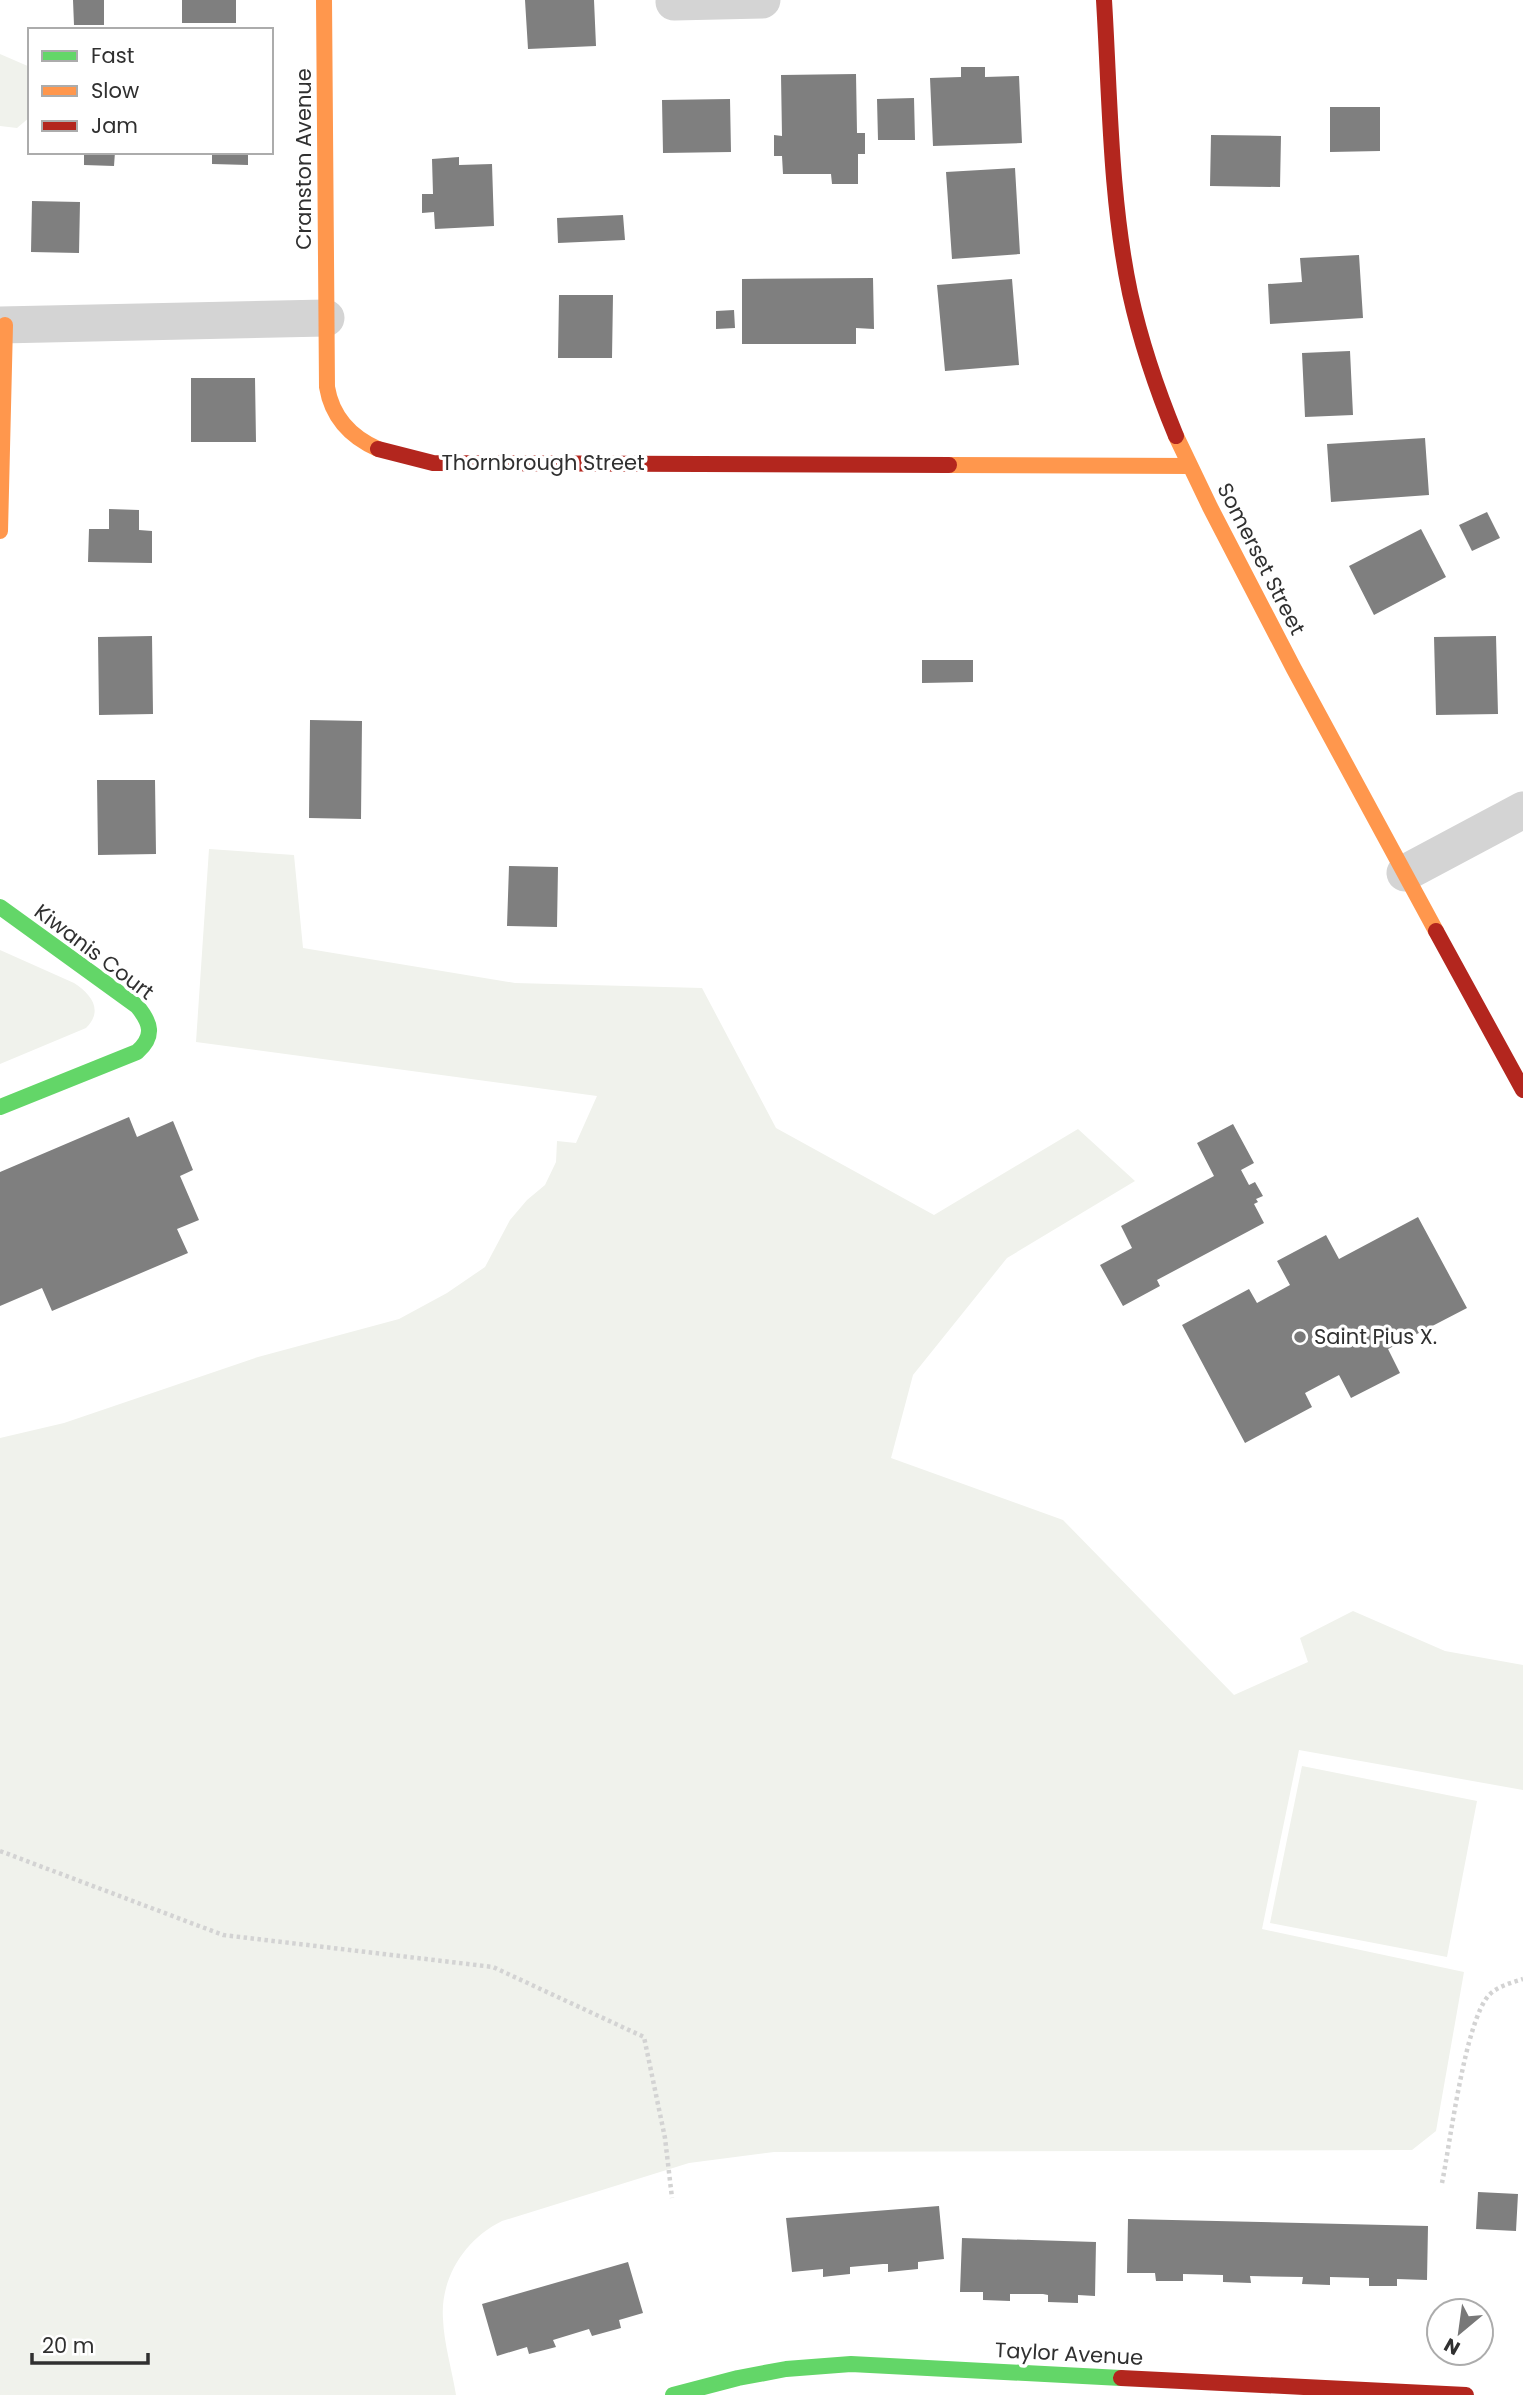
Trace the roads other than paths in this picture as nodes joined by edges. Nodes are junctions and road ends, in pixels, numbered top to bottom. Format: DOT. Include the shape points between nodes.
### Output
graph roads {
  1 [pos="324,0"];
  2 [pos="762,0"];
  3 [pos="1104,0"];
  4 [pos="674,2"];
  5 [pos="326,318"];
  6 [pos="2,325"];
  7 [pos="1190,466"];
  8 [pos="0,530"];
  9 [pos="1523,810"];
  10 [pos="1405,873"];
  11 [pos="0,907"];
  12 [pos="1523,1090"];
  13 [pos="0,1107"];
  14 [pos="786,2382"];
  15 [pos="673,2395"];
  16 [pos="1466,2395"];
  1 -- 5 [label="street, Cranston Avenue"];
  2 -- 4 [label="street"];
  3 -- 7 [label="street, Somerset Street" via="1118,202 1138,328 1156,392"];
  5 -- 6 [label="street"];
  5 -- 7 [label="street, Thornbrough Street" via="331,405 351,433 397,457 433,463"];
  6 -- 8 [label="street"];
  7 -- 10 [label="street, Somerset Street" via="1317,715"];
  9 -- 10 [label="street"];
  10 -- 12 [label="street, Somerset Street"];
  11 -- 13 [label="street, Kiwanis Court" via="137,1006 151,1036 136,1052"];
  14 -- 15 [label="street, Taylor Avenue" via="738,2378"];
  14 -- 16 [label="street, Taylor Avenue" via="851,2364"];
}
